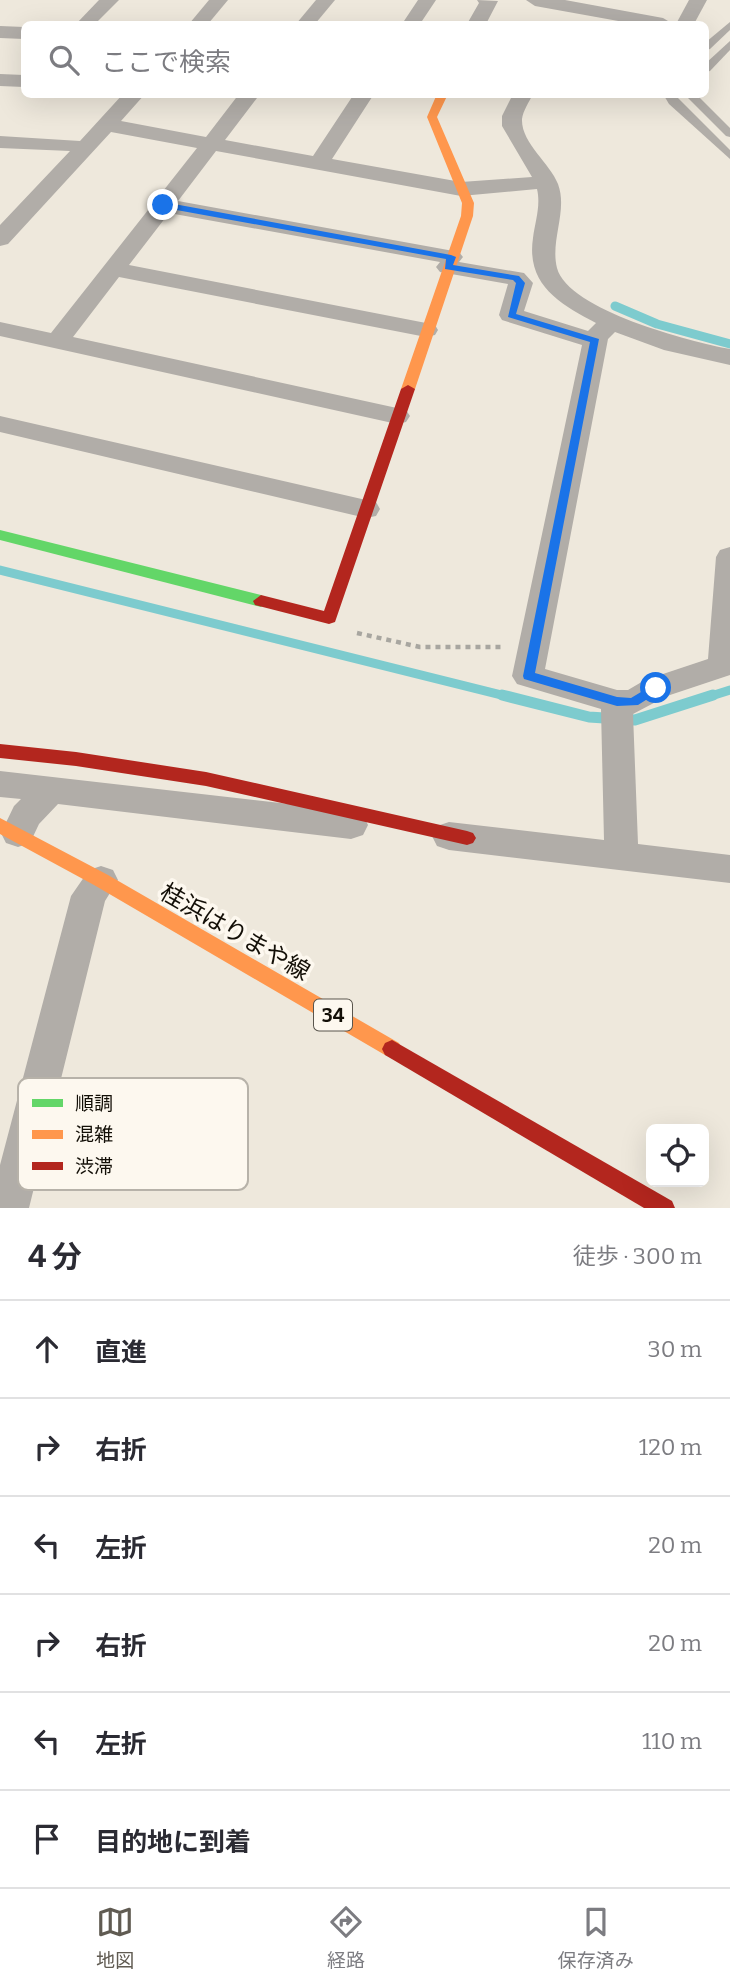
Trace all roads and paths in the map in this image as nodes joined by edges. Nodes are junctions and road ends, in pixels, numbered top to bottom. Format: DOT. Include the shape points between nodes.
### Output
graph roads {
  1 [pos="110,0"];
  2 [pos="219,0"];
  3 [pos="326,0"];
  4 [pos="427,0"];
  5 [pos="486,0"];
  6 [pos="535,0"];
  7 [pos="698,0"];
  8 [pos="566,6"];
  9 [pos="88,21"];
  10 [pos="201,21"];
  11 [pos="308,21"];
  12 [pos="413,21"];
  13 [pos="479,21"];
  14 [pos="558,21"];
  15 [pos="647,21"];
  16 [pos="687,21"];
  17 [pos="730,25"];
  18 [pos="0,32"];
  19 [pos="21,33"];
  20 [pos="709,43"];
  21 [pos="730,44"];
  22 [pos="709,65"];
  23 [pos="0,80"];
  24 [pos="21,81"];
  25 [pos="131,98"];
  26 [pos="247,98"];
  27 [pos="361,98"];
  28 [pos="441,98"];
  29 [pos="521,98"];
  30 [pos="670,98"];
  31 [pos="693,98"];
  32 [pos="106,125"];
  33 [pos="730,134"];
  34 [pos="0,142"];
  35 [pos="211,145"];
  36 [pos="85,148"];
  37 [pos="730,156"];
  38 [pos="319,163"];
  39 [pos="546,182"];
  40 [pos="461,189"];
  41 [pos="163,205"];
  42 [pos="0,239"];
  43 [pos="450,262"];
  44 [pos="113,269"];
  45 [pos="0,328"];
  46 [pos="426,330"];
  47 [pos="603,331"];
  48 [pos="57,341"];
  49 [pos="730,357"];
  50 [pos="397,416"];
  51 [pos="0,424"];
  52 [pos="366,509"];
  53 [pos="0,535"];
  54 [pos="730,557"];
  55 [pos="328,618"];
  56 [pos="532,651"];
  57 [pos="726,664"];
  58 [pos="617,715"];
  59 [pos="0,751"];
  60 [pos="0,784"];
  61 [pos="50,790"];
  62 [pos="9,829"];
  63 [pos="467,838"];
  64 [pos="621,856"];
  65 [pos="730,869"];
  66 [pos="102,880"];
  67 [pos="42,1078"];
  68 [pos="18,1173"];
  69 [pos="639,1202"];
  70 [pos="9,1208"];
  1 -- 9 [label="street"];
  2 -- 10 [label="street"];
  3 -- 11 [label="street"];
  4 -- 12 [label="street"];
  5 -- 13 [label="street"];
  6 -- 8 [label="street"];
  7 -- 16 [label="street"];
  8 -- 14 [label="street"];
  8 -- 15 [label="street"];
  17 -- 20 [label="lane"];
  18 -- 19 [label="street"];
  21 -- 22 [label="lane"];
  23 -- 24 [label="street"];
  25 -- 32 [label="street"];
  26 -- 35 [label="street"];
  27 -- 38 [label="street"];
  28 -- 40 [label="street" via="432,117"];
  29 -- 39 [label="street" via="512,118 515,130"];
  30 -- 37 [label="lane"];
  31 -- 33 [label="lane"];
  32 -- 35 [label="street"];
  32 -- 36 [label="street"];
  34 -- 36 [label="street"];
  35 -- 38 [label="street"];
  35 -- 41 [label="street"];
  36 -- 42 [label="street"];
  38 -- 40 [label="street"];
  39 -- 40 [label="street"];
  39 -- 47 [label="street" via="551,197 541,246 545,269 554,289"];
  40 -- 43 [label="street" via="468,203 467,216"];
  41 -- 43 [label="street"];
  41 -- 44 [label="street"];
  43 -- 46 [label="street"];
  43 -- 47 [label="street" via="516,278 520,283 511,315"];
  44 -- 46 [label="street"];
  44 -- 48 [label="street"];
  45 -- 48 [label="street"];
  46 -- 50 [label="street"];
  47 -- 49 [label="street"];
  47 -- 56 [label="street"];
  48 -- 50 [label="street"];
  50 -- 52 [label="street"];
  51 -- 52 [label="street"];
  52 -- 55 [label="street"];
  53 -- 55 [label="street"];
  54 -- 57 [label="street"];
  55 -- 56 [label="path" via="349,631 420,647"];
  56 -- 58 [label="street" via="528,676"];
  57 -- 58 [label="street" via="656,688"];
  58 -- 64 [label="street"];
  59 -- 63 [label="street" via="206,779"];
  60 -- 61 [label="street"];
  61 -- 62 [label="street"];
  61 -- 63 [label="street"];
  62 -- 66 [label="street, 桂浜はりまや線 / 34"];
  63 -- 64 [label="street"];
  64 -- 65 [label="street"];
  66 -- 67 [label="street" via="89,896"];
  66 -- 69 [label="street, 桂浜はりまや線 / 34"];
  68 -- 70 [label="street"];
}
